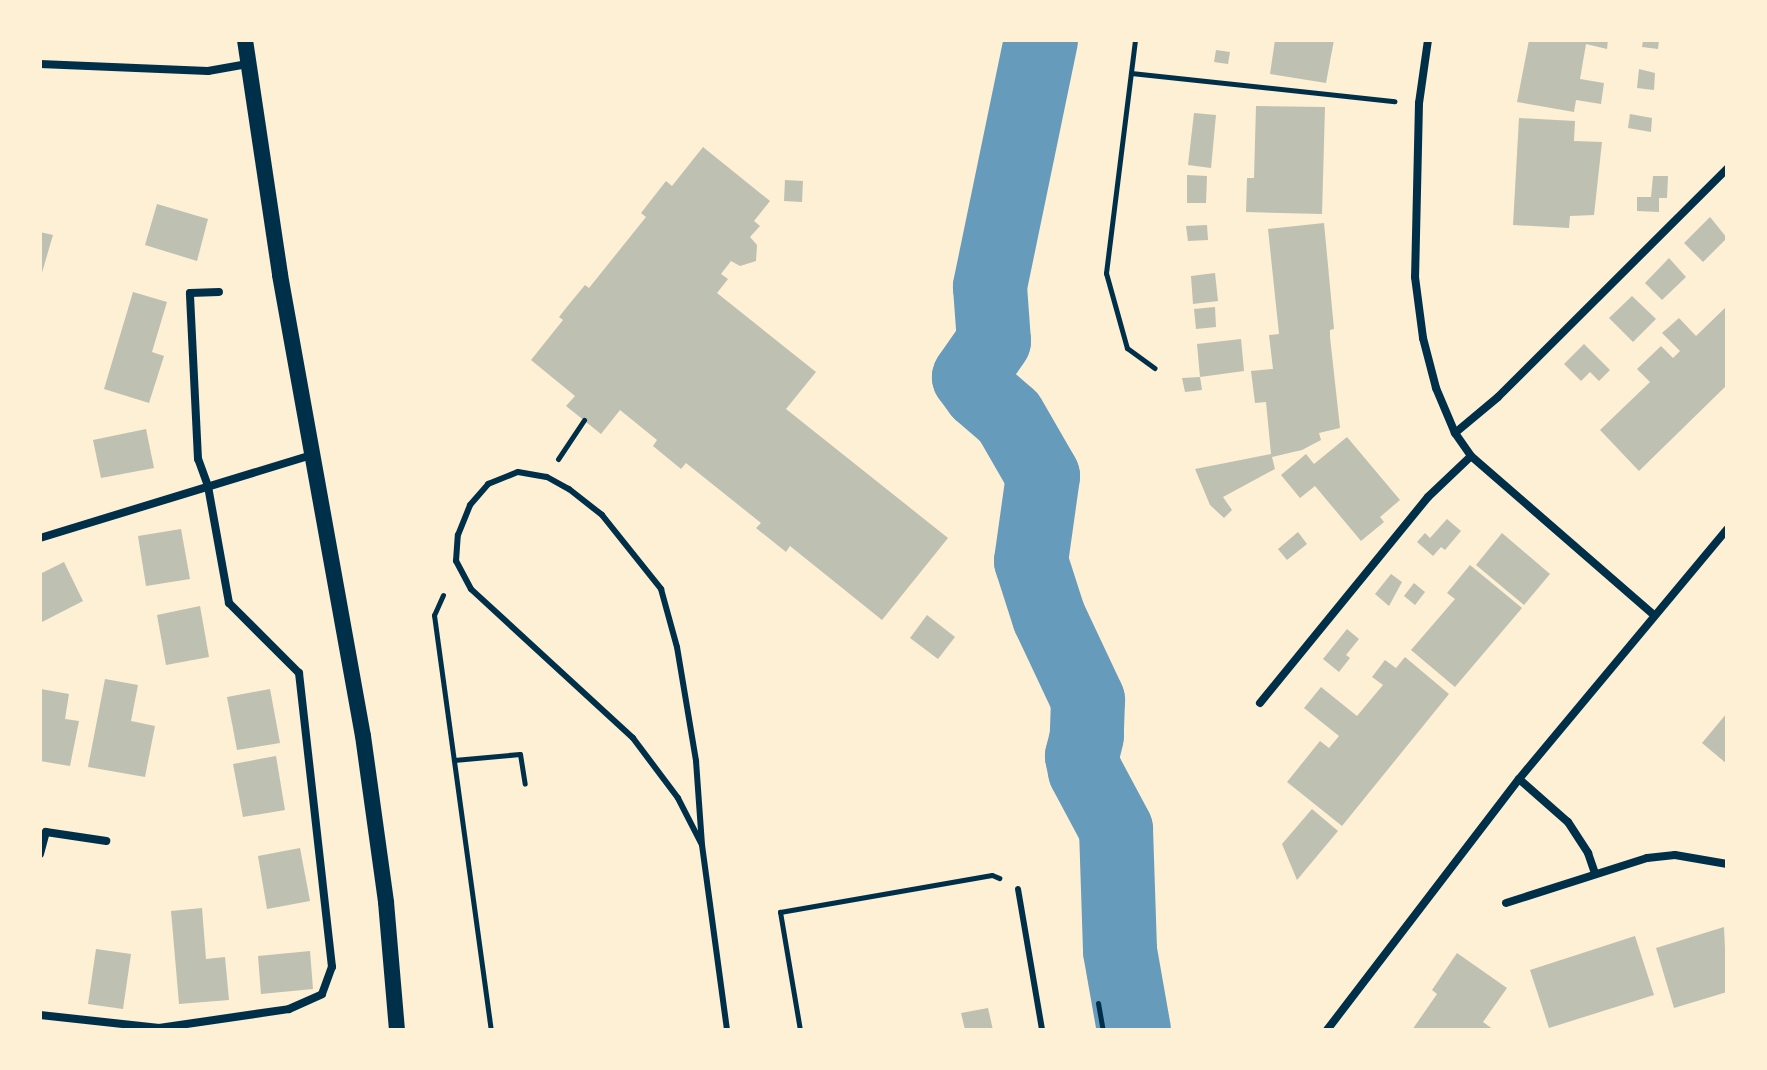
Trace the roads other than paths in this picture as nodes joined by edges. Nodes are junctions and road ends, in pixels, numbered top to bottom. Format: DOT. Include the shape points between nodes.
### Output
graph roads {
  1 [pos="245,40"];
  2 [pos="1428,40"];
  3 [pos="40,64"];
  4 [pos="247,64"];
  5 [pos="1727,169"];
  6 [pos="219,292"];
  7 [pos="1455,433"];
  8 [pos="312,455"];
  9 [pos="1471,456"];
  10 [pos="208,486"];
  11 [pos="1727,529"];
  12 [pos="40,538"];
  13 [pos="1654,615"];
  14 [pos="1260,703"];
  15 [pos="1519,779"];
  16 [pos="106,841"];
  17 [pos="702,845"];
  18 [pos="40,854"];
  19 [pos="1727,864"];
  20 [pos="1595,873"];
  21 [pos="1018,889"];
  22 [pos="1506,903"];
  23 [pos="40,1015"];
  24 [pos="397,1030"];
  25 [pos="727,1030"];
  26 [pos="1042,1030"];
  27 [pos="1327,1030"];
  1 -- 4 [label="main road"];
  2 -- 7 [label="street" via="1419,103 1415,277 1423,338"];
  3 -- 4 [label="street" via="208,71"];
  4 -- 8 [label="main road"];
  5 -- 7 [label="street" via="1498,397"];
  6 -- 10 [label="street" via="190,293 198,459"];
  7 -- 9 [label="street"];
  8 -- 10 [label="street"];
  8 -- 24 [label="main road" via="363,736"];
  9 -- 13 [label="street"];
  9 -- 14 [label="street" via="1428,497"];
  10 -- 12 [label="street"];
  10 -- 23 [label="street" via="229,603 299,673 332,967 322,994 289,1009 159,1028"];
  11 -- 13 [label="street"];
  13 -- 15 [label="street"];
  15 -- 20 [label="street" via="1568,822"];
  15 -- 27 [label="street"];
  16 -- 18 [label="street" via="46,832"];
  17 -- 17 [label="lane" via="678,798 633,738 471,589 456,561 458,535 470,505 488,484 518,472 547,477 569,489 602,515 661,589 677,647 696,761"];
  17 -- 25 [label="lane"];
  19 -- 20 [label="street" via="1675,855"];
  20 -- 22 [label="street"];
  21 -- 26 [label="lane"];
}
